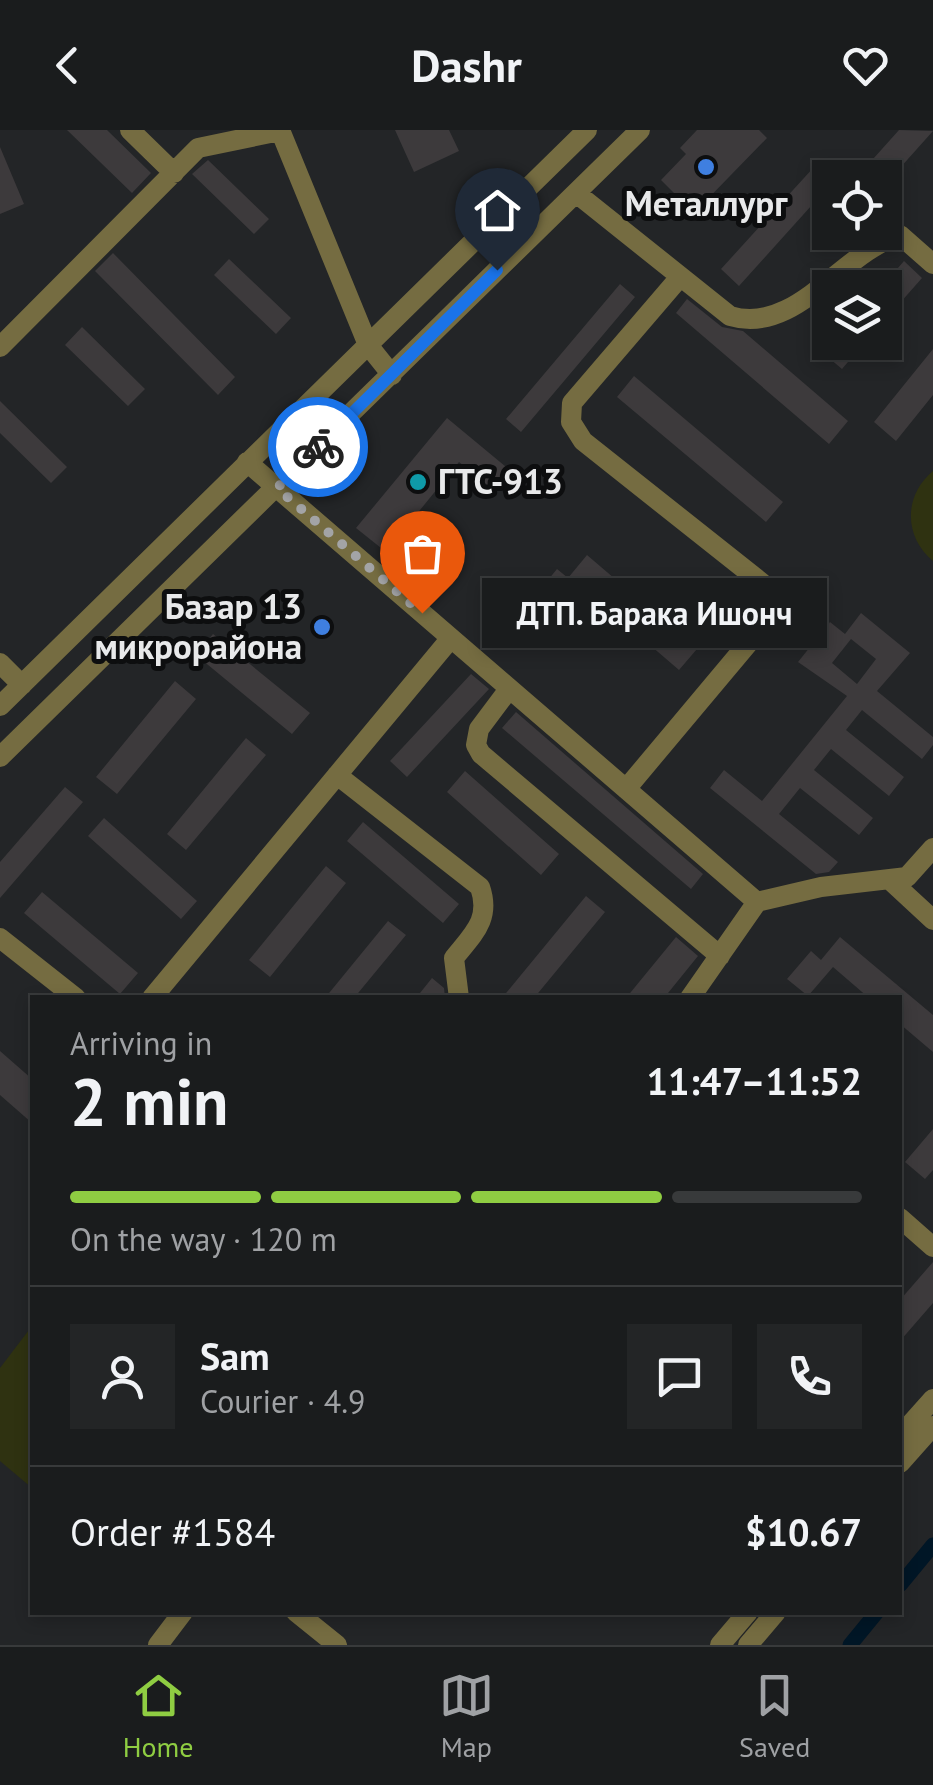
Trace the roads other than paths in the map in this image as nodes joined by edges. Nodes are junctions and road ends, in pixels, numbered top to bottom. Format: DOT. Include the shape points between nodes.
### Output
graph roads {
  1 [pos="130,130"];
  2 [pos="587,130"];
  3 [pos="640,130"];
  4 [pos="280,131"];
  5 [pos="174,173"];
  6 [pos="576,192"];
  7 [pos="933,264"];
  8 [pos="680,277"];
  9 [pos="368,345"];
  10 [pos="0,348"];
  11 [pos="392,374"];
  12 [pos="248,462"];
  13 [pos="277,488"];
  14 [pos="451,638"];
  15 [pos="0,663"];
  16 [pos="22,685"];
  17 [pos="510,689"];
  18 [pos="0,706"];
  19 [pos="0,758"];
  20 [pos="337,775"];
  21 [pos="626,789"];
  22 [pos="933,848"];
  23 [pos="892,882"];
  24 [pos="757,902"];
  25 [pos="933,920"];
  26 [pos="0,938"];
  27 [pos="720,956"];
  28 [pos="72,995"];
  29 [pos="154,995"];
  30 [pos="458,995"];
  31 [pos="692,995"];
  32 [pos="902,1220"];
  33 [pos="933,1247"];
  34 [pos="933,1399"];
  35 [pos="933,1426"];
  36 [pos="902,1434"];
  37 [pos="902,1461"];
  38 [pos="181,1615"];
  39 [pos="300,1615"];
  40 [pos="745,1615"];
  41 [pos="773,1615"];
  42 [pos="158,1645"];
  43 [pos="336,1645"];
  44 [pos="720,1645"];
  45 [pos="748,1645"];
  1 -- 5 [label="street"];
  2 -- 9 [label="street"];
  3 -- 6 [label="street"];
  4 -- 5 [label="street" via="198,148"];
  4 -- 9 [label="street"];
  5 -- 10 [label="street"];
  6 -- 8 [label="street"];
  6 -- 11 [label="street"];
  7 -- 8 [label="street" via="900,235 880,241 788,310 750,322 730,316"];
  8 -- 21 [label="street" via="572,403 571,422 583,442 762,583 771,600 766,622"];
  9 -- 11 [label="street"];
  9 -- 12 [label="street"];
  11 -- 13 [label="street"];
  12 -- 13 [label="street"];
  12 -- 16 [label="street"];
  13 -- 14 [label="street"];
  13 -- 19 [label="street"];
  14 -- 17 [label="street"];
  14 -- 20 [label="street"];
  15 -- 16 [label="street"];
  16 -- 18 [label="street"];
  17 -- 21 [label="street"];
  17 -- 27 [label="street" via="479,729 481,754"];
  20 -- 29 [label="street"];
  20 -- 30 [label="street" via="480,887 488,908 454,958"];
  21 -- 24 [label="street"];
  22 -- 23 [label="street" via="906,877"];
  23 -- 24 [label="street" via="821,887"];
  23 -- 25 [label="street"];
  24 -- 27 [label="street"];
  26 -- 28 [label="street"];
  27 -- 31 [label="street"];
  32 -- 33 [label="street"];
  34 -- 36 [label="street"];
  35 -- 37 [label="street"];
  38 -- 42 [label="street"];
  39 -- 43 [label="street"];
  40 -- 44 [label="street"];
  41 -- 45 [label="street"];
}
